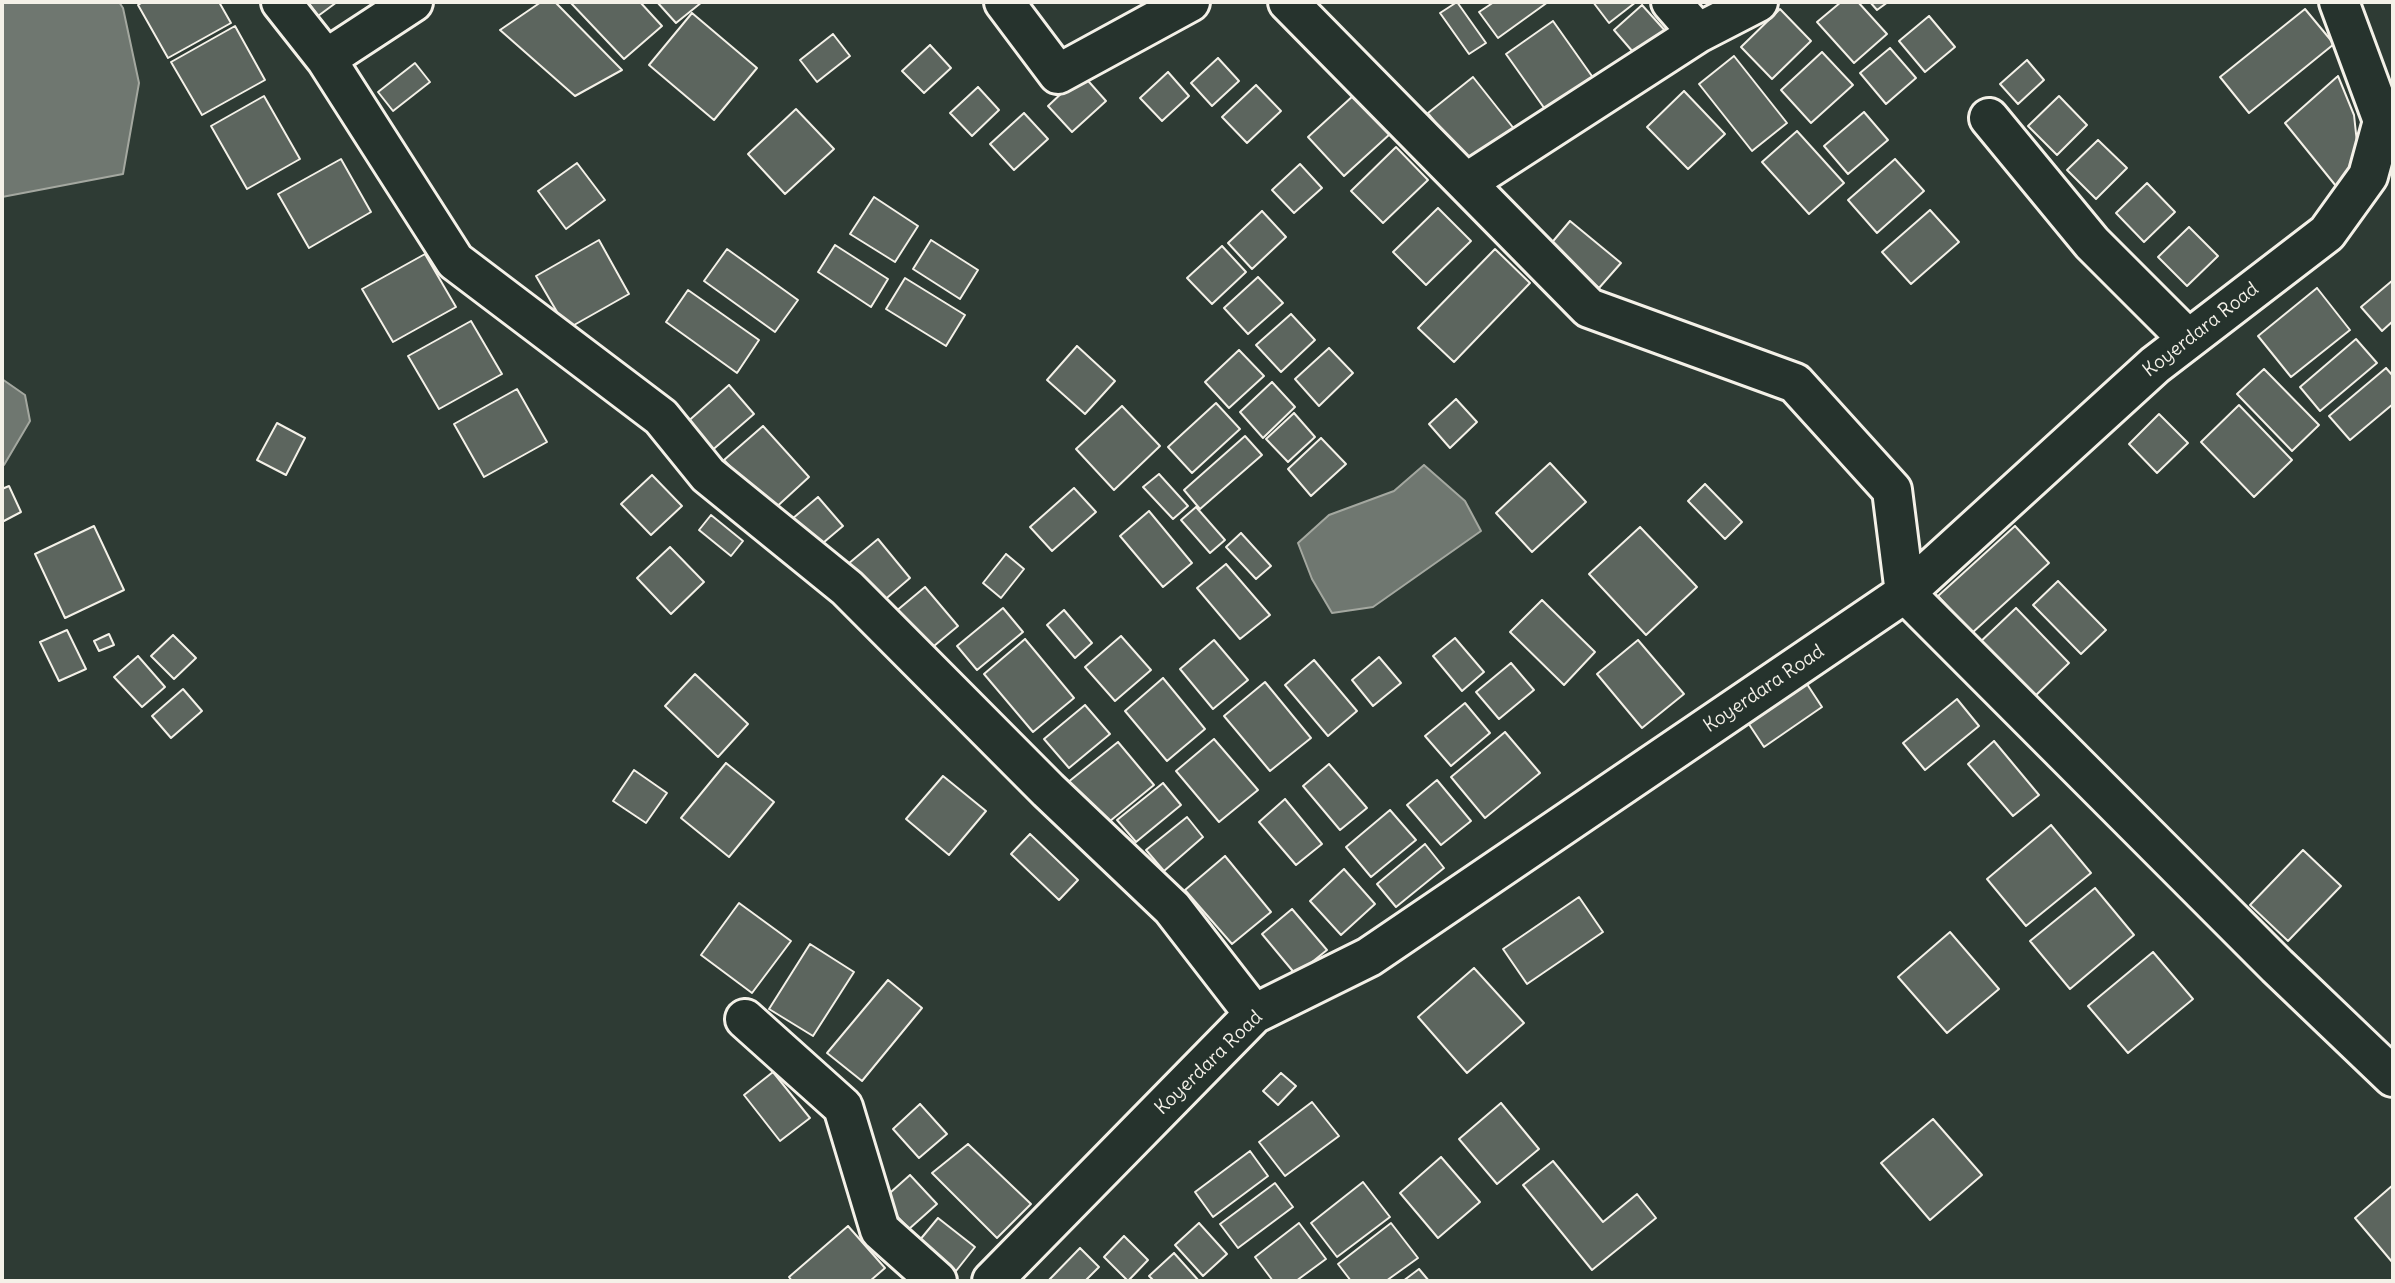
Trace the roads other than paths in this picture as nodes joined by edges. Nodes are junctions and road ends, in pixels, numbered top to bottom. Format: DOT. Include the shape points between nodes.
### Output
graph roads {
  1 [pos="281,2"];
  2 [pos="413,2"];
  3 [pos="1004,2"];
  4 [pos="1190,2"];
  5 [pos="1288,2"];
  6 [pos="1671,2"];
  7 [pos="1758,2"];
  8 [pos="2339,2"];
  9 [pos="1698,33"];
  10 [pos="326,59"];
  11 [pos="1989,118"];
  12 [pos="1466,183"];
  13 [pos="2188,339"];
  14 [pos="1905,593"];
  15 [pos="1254,1014"];
  16 [pos="745,1020"];
  17 [pos="2393,1077"];
  18 [pos="1005,1277"];
  19 [pos="937,1281"];
  1 -- 10 [label="street"];
  2 -- 10 [label="street"];
  3 -- 4 [label="street" via="1058,74"];
  5 -- 12 [label="street"];
  6 -- 9 [label="street"];
  7 -- 9 [label="street"];
  8 -- 13 [label="street, Koyerdara Road" via="2382,121 2368,176 2327,233"];
  9 -- 12 [label="street"];
  10 -- 15 [label="street" via="455,261 661,417 708,475 847,588 1172,908"];
  11 -- 13 [label="street" via="2092,243"];
  12 -- 14 [label="street" via="1589,308 1795,383 1892,490"];
  13 -- 14 [label="street, Koyerdara Road"];
  14 -- 15 [label="street, Koyerdara Road" via="1369,957"];
  14 -- 17 [label="street"];
  15 -- 18 [label="street, Koyerdara Road"];
  16 -- 19 [label="street" via="843,1107 880,1230"];
}
